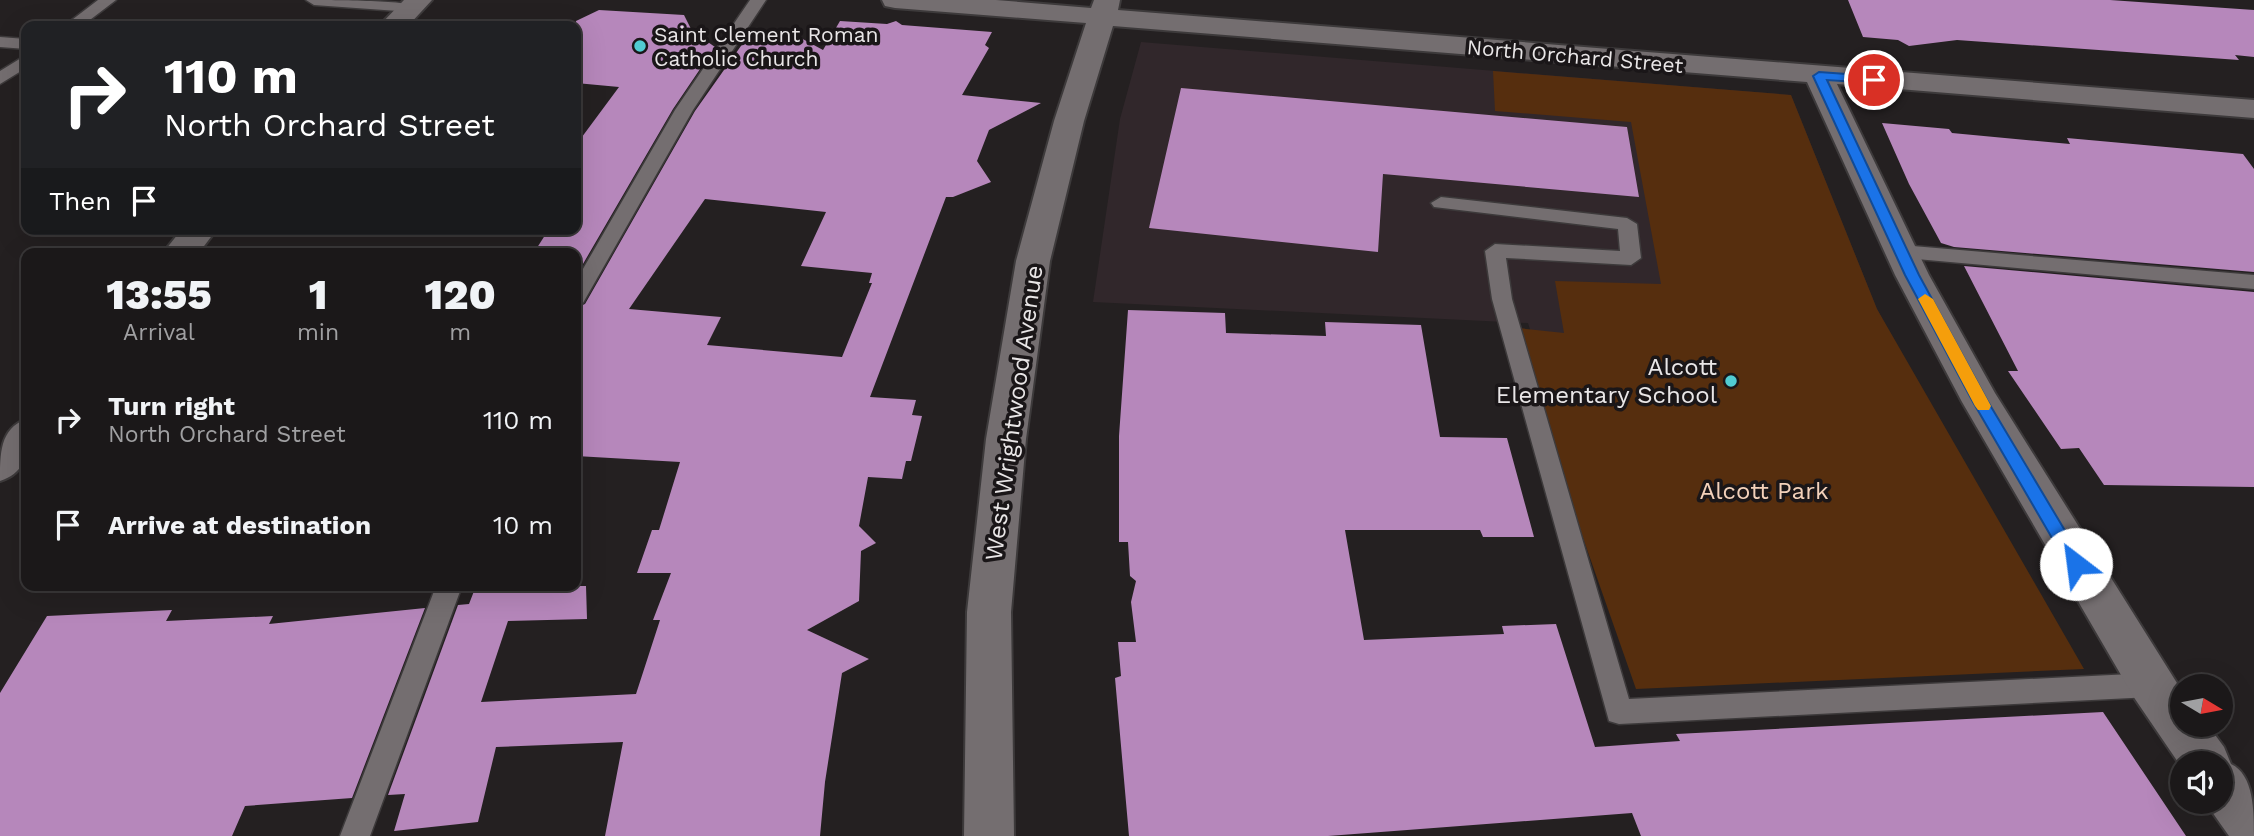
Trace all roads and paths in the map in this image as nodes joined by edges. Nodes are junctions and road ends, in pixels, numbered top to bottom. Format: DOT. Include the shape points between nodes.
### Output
graph roads {
  1 [pos="108,0"];
  2 [pos="314,0"];
  3 [pos="758,0"];
  4 [pos="895,0"];
  5 [pos="1104,9"];
  6 [pos="408,11"];
  7 [pos="79,21"];
  8 [pos="0,42"];
  9 [pos="21,44"];
  10 [pos="21,64"];
  11 [pos="1819,76"];
  12 [pos="0,79"];
  13 [pos="2254,109"];
  14 [pos="1441,203"];
  15 [pos="1901,251"];
  16 [pos="2254,282"];
  17 [pos="581,289"];
  18 [pos="21,440"];
  19 [pos="0,467"];
  20 [pos="447,591"];
  21 [pos="2151,685"];
  22 [pos="2198,751"];
  23 [pos="2233,800"];
  24 [pos="2254,830"];
  25 [pos="355,836"];
  26 [pos="989,836"];
  1 -- 7 [label="lane"];
  2 -- 6 [label="lane"];
  3 -- 17 [label="lane" via="684,110"];
  4 -- 5 [label="street, North Orchard Street"];
  5 -- 11 [label="street, North Orchard Street"];
  5 -- 26 [label="street, West Wrightwood Avenue" via="1033,261 1006,439 989,612"];
  8 -- 9 [label="lane"];
  10 -- 12 [label="lane"];
  11 -- 13 [label="street, North Orchard Street"];
  11 -- 15 [label="street"];
  14 -- 21 [label="lane" via="1627,224 1631,258 1495,251 1502,299 1619,712"];
  15 -- 16 [label="lane"];
  15 -- 21 [label="street" via="1987,414"];
  18 -- 19 [label="street"];
  20 -- 25 [label="lane"];
  21 -- 22 [label="street"];
  23 -- 24 [label="street"];
}
